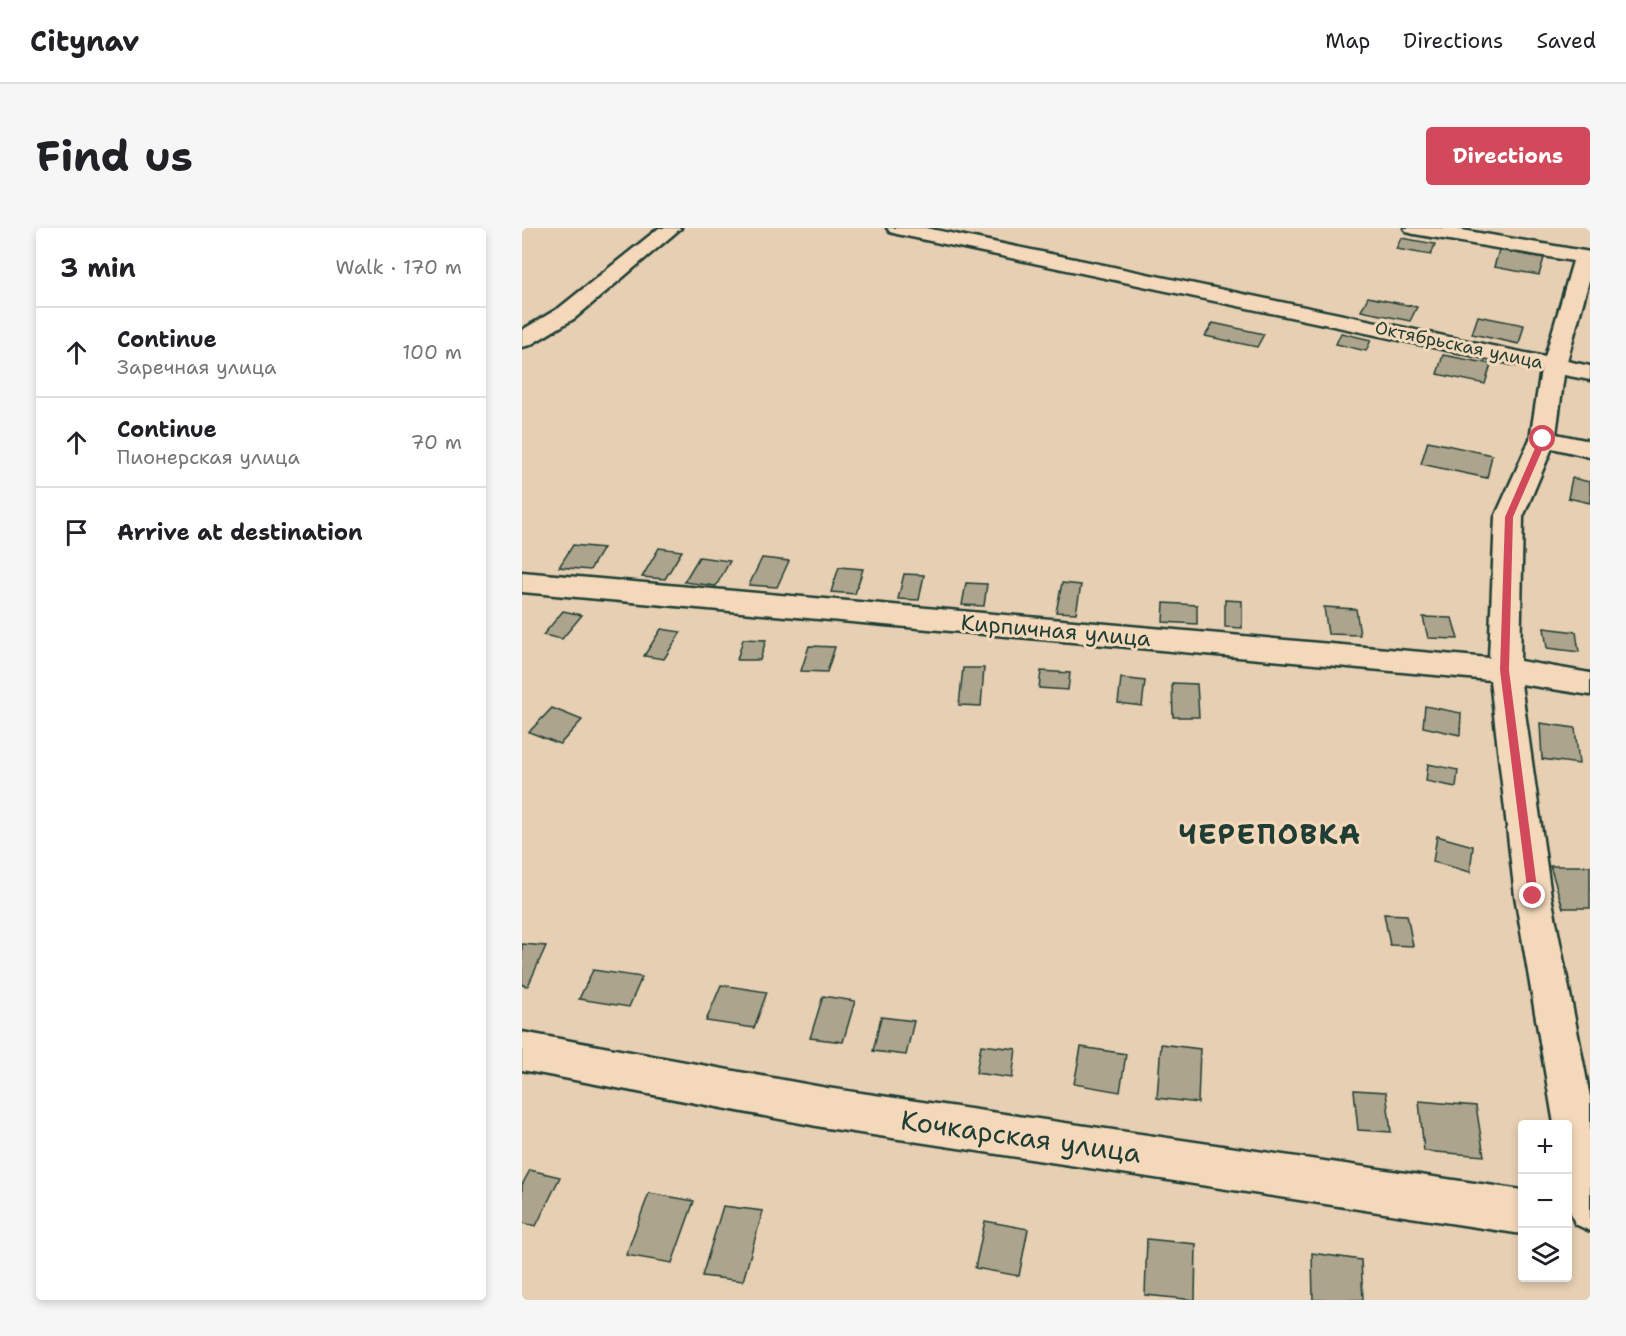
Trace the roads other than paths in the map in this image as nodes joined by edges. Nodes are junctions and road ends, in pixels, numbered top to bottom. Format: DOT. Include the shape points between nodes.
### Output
graph roads {
  1 [pos="671,228"];
  2 [pos="897,228"];
  3 [pos="1414,228"];
  4 [pos="1587,257"];
  5 [pos="522,340"];
  6 [pos="1554,365"];
  7 [pos="1590,373"];
  8 [pos="1543,439"];
  9 [pos="1590,449"];
  10 [pos="522,582"];
  11 [pos="1504,670"];
  12 [pos="1590,684"];
  13 [pos="522,1051"];
  14 [pos="1590,1209"];
  15 [pos="1518,1211"];
  16 [pos="1572,1220"];
  17 [pos="1590,1222"];
  1 -- 5 [label="street" via="567,313"];
  2 -- 6 [label="street, Октябрьская улица"];
  3 -- 4 [label="street"];
  4 -- 6 [label="street"];
  6 -- 7 [label="street, Октябрьская улица"];
  6 -- 8 [label="street"];
  8 -- 9 [label="street"];
  8 -- 11 [label="street" via="1509,517"];
  10 -- 11 [label="street, Кирпичная улица"];
  11 -- 12 [label="street, Кирпичная улица"];
  11 -- 14 [label="street" via="1533,896"];
  13 -- 15 [label="street, Кочкарская улица" via="827,1108"];
  16 -- 17 [label="street"];
}
